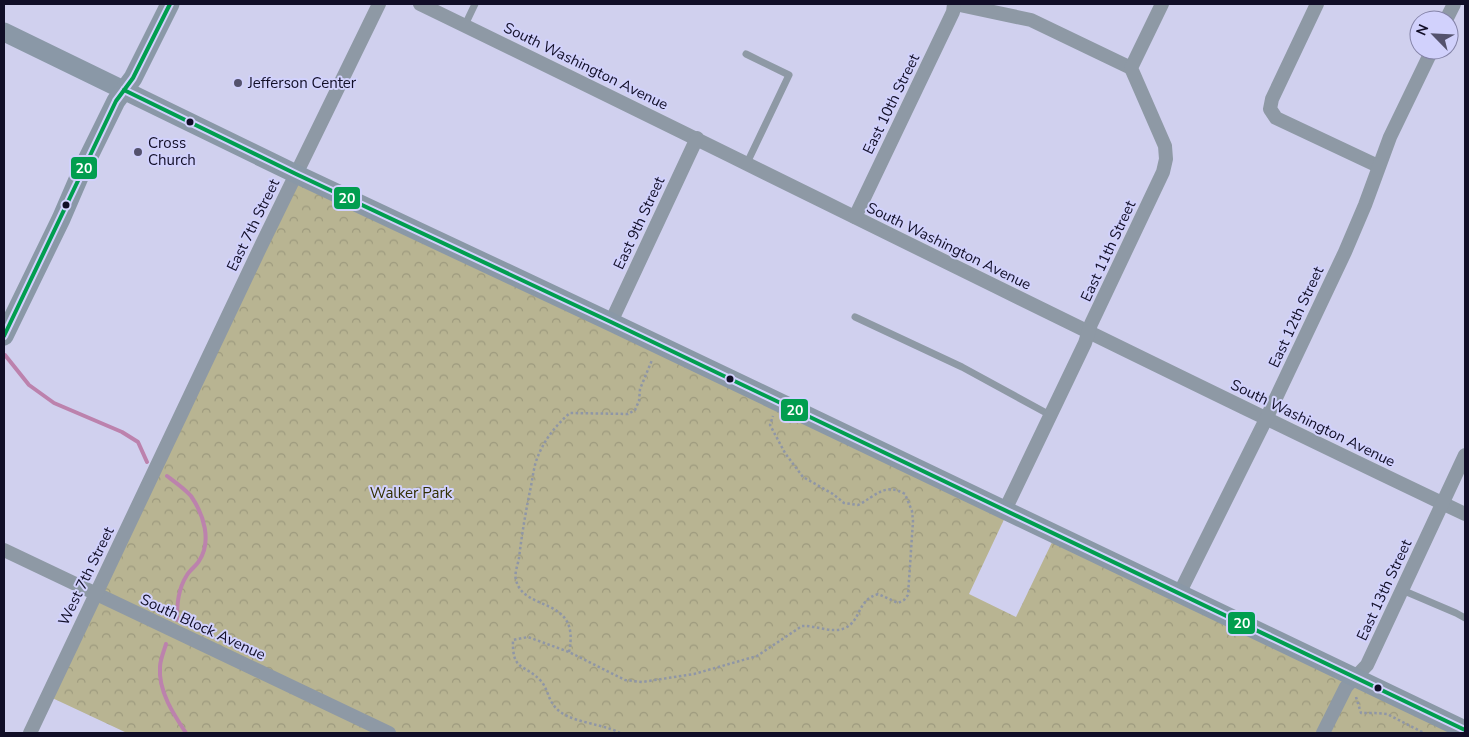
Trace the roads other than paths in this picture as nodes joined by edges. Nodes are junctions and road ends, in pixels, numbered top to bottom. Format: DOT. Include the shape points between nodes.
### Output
graph roads {
  1 [pos="170,4"];
  2 [pos="379,4"];
  3 [pos="420,4"];
  4 [pos="475,4"];
  5 [pos="955,4"];
  6 [pos="1162,4"];
  7 [pos="1317,4"];
  8 [pos="465,26"];
  9 [pos="4,32"];
  10 [pos="746,54"];
  11 [pos="1427,60"];
  12 [pos="1131,68"];
  13 [pos="124,90"];
  14 [pos="697,138"];
  15 [pos="747,163"];
  16 [pos="1378,166"];
  17 [pos="296,174"];
  18 [pos="855,217"];
  19 [pos="855,317"];
  20 [pos="611,322"];
  21 [pos="1088,333"];
  22 [pos="4,336"];
  23 [pos="1050,416"];
  24 [pos="1266,419"];
  25 [pos="173,434"];
  26 [pos="1465,455"];
  27 [pos="1443,504"];
  28 [pos="1005,510"];
  29 [pos="1465,514"];
  30 [pos="4,550"];
  31 [pos="1402,590"];
  32 [pos="95,594"];
  33 [pos="1179,594"];
  34 [pos="1465,618"];
  35 [pos="1351,682"];
  36 [pos="1465,730"];
  37 [pos="30,733"];
  38 [pos="389,733"];
  39 [pos="1323,733"];
  1 -- 13 [label="street"];
  2 -- 17 [label="street, East 7th Street"];
  3 -- 8 [label="street, South Washington Avenue"];
  4 -- 8 [label="lane"];
  5 -- 12 [label="street" via="1031,20"];
  5 -- 18 [label="street, East 10th Street"];
  6 -- 12 [label="street"];
  7 -- 16 [label="street" via="1270,109 1276,118"];
  8 -- 14 [label="street, South Washington Avenue"];
  9 -- 13 [label="street"];
  10 -- 15 [label="lane" via="789,75"];
  11 -- 16 [label="street, East 12th Street"];
  12 -- 21 [label="street, East 11th Street" via="1165,146 1166,159 1163,172"];
  13 -- 17 [label="street"];
  13 -- 22 [label="street" via="107,118"];
  14 -- 15 [label="street, South Washington Avenue"];
  14 -- 20 [label="street, East 9th Street"];
  15 -- 18 [label="street, South Washington Avenue"];
  16 -- 24 [label="street, East 12th Street" via="1345,252"];
  17 -- 20 [label="street"];
  17 -- 25 [label="street, East 7th Street"];
  18 -- 21 [label="street, South Washington Avenue"];
  19 -- 23 [label="lane" via="962,367"];
  20 -- 28 [label="street"];
  21 -- 23 [label="street, East 11th Street"];
  21 -- 24 [label="street, South Washington Avenue"];
  23 -- 28 [label="street, East 11th Street"];
  24 -- 27 [label="street, South Washington Avenue"];
  24 -- 33 [label="street, East 12th Street"];
  25 -- 32 [label="street, West 7th Street"];
  26 -- 27 [label="street, East 13th Street"];
  27 -- 29 [label="street, South Washington Avenue"];
  27 -- 31 [label="street, East 13th Street"];
  28 -- 33 [label="street"];
  30 -- 32 [label="street, South Block Avenue"];
  31 -- 34 [label="lane"];
  31 -- 35 [label="street, East 13th Street" via="1367,665"];
  32 -- 37 [label="street, West 7th Street"];
  32 -- 38 [label="street, South Block Avenue"];
  33 -- 35 [label="street"];
  35 -- 36 [label="street"];
  35 -- 39 [label="street, East 13th Street"];
}
